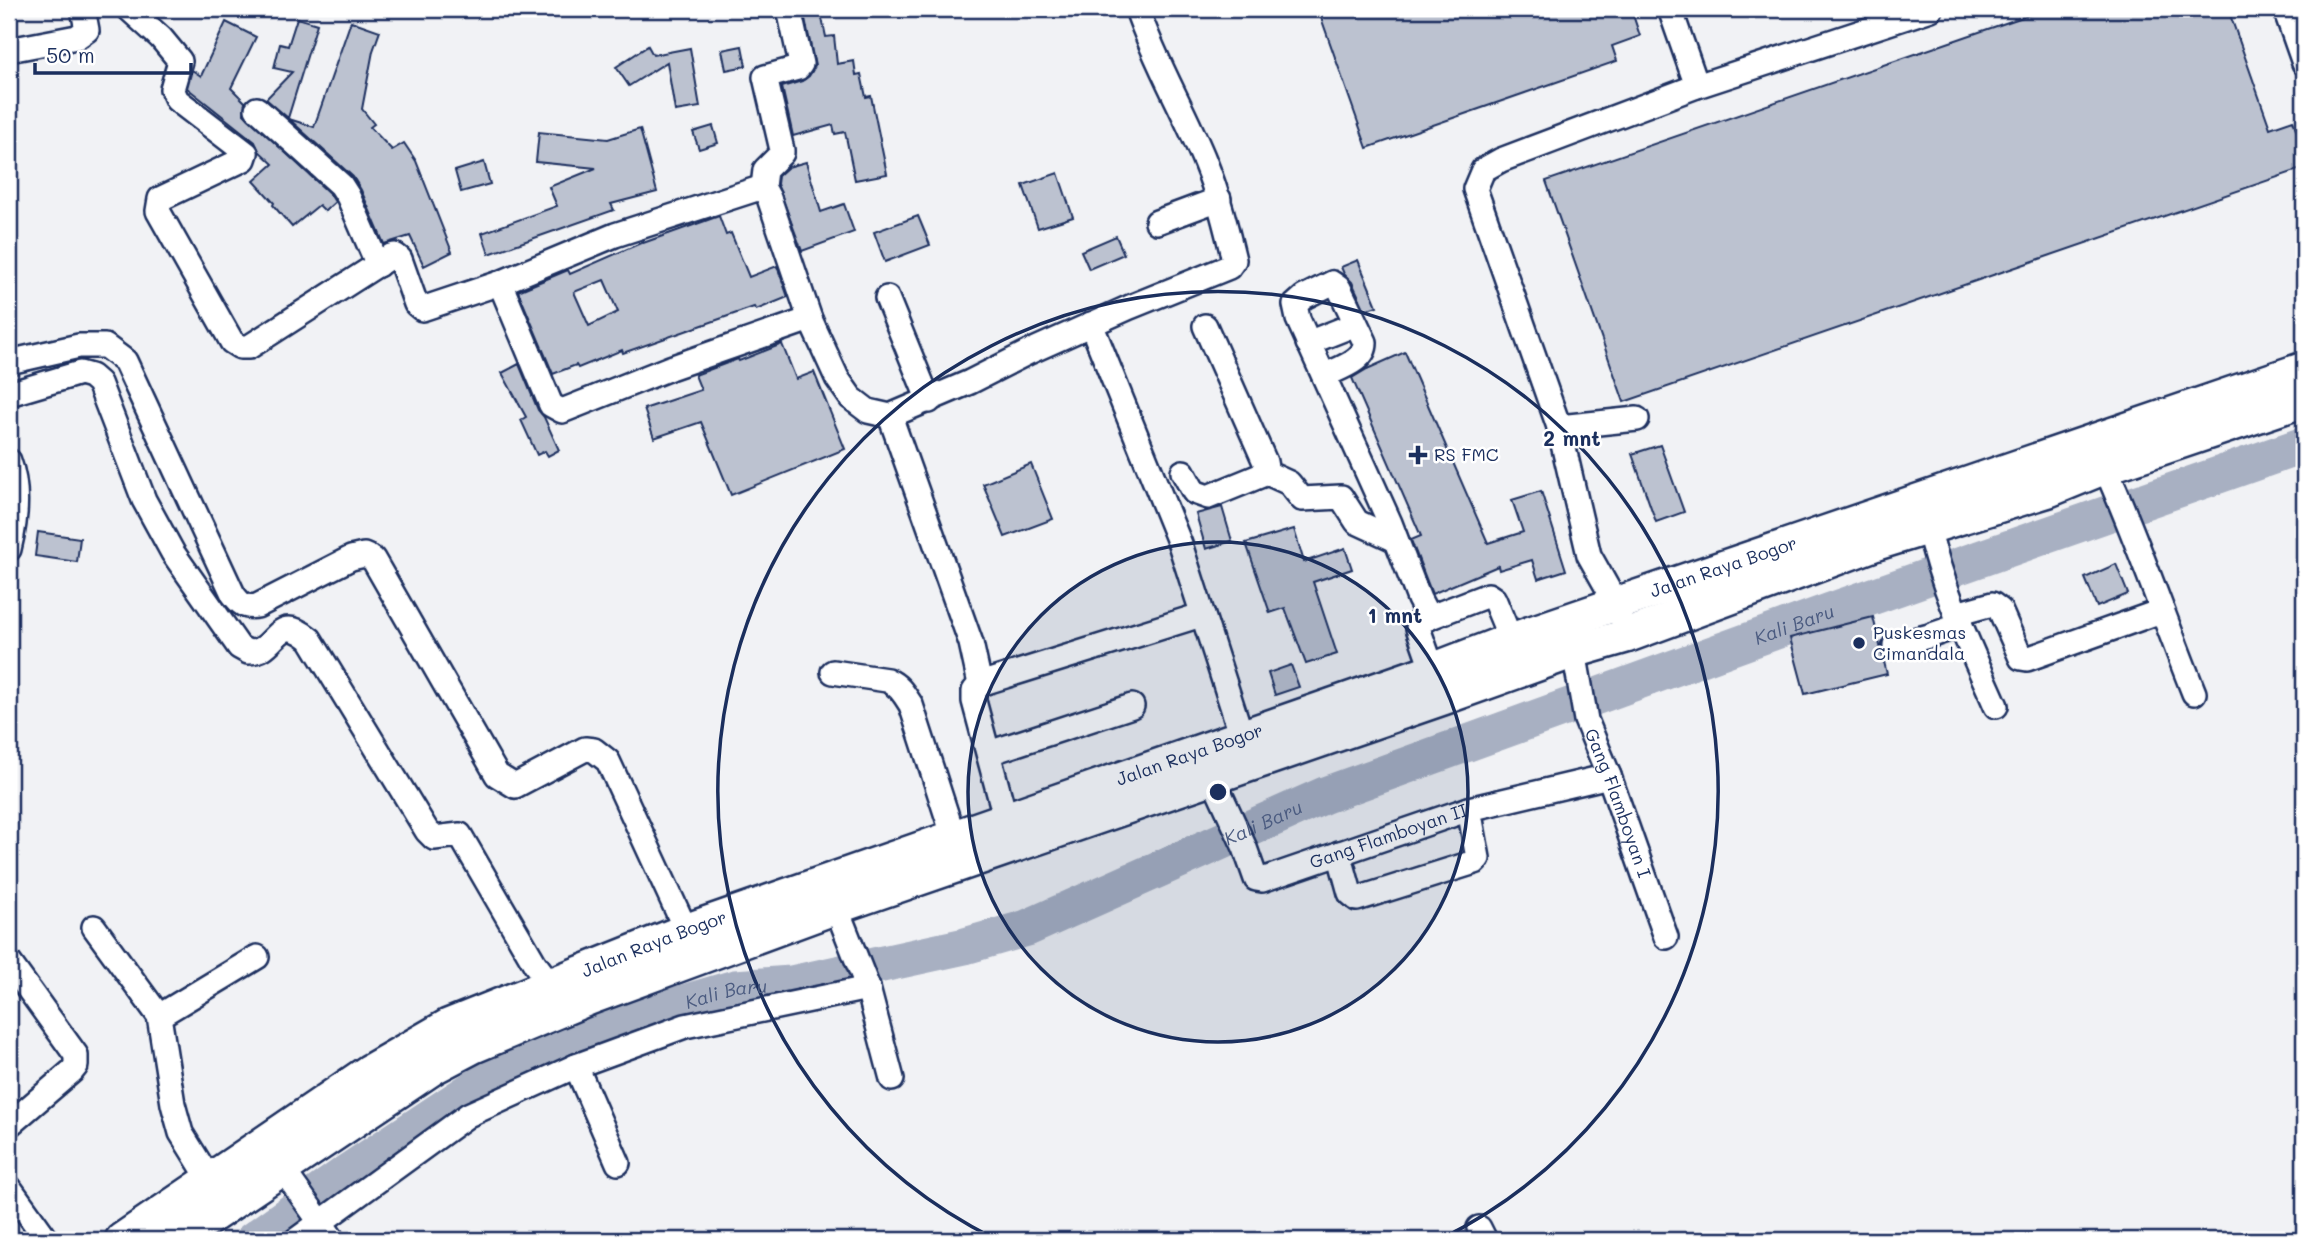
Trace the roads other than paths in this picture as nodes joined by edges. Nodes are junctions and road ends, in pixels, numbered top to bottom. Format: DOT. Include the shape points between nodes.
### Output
graph roads {
  1 [pos="83,9"];
  2 [pos="129,9"];
  3 [pos="789,9"];
  4 [pos="1137,9"];
  5 [pos="1670,9"];
  6 [pos="1931,9"];
  7 [pos="2285,9"];
  8 [pos="9,50"];
  9 [pos="2304,62"];
  10 [pos="1697,86"];
  11 [pos="257,109"];
  12 [pos="763,187"];
  13 [pos="1219,199"];
  14 [pos="1157,222"];
  15 [pos="378,265"];
  16 [pos="500,283"];
  17 [pos="887,298"];
  18 [pos="810,319"];
  19 [pos="1091,324"];
  20 [pos="1356,324"];
  21 [pos="1205,326"];
  22 [pos="1308,344"];
  23 [pos="9,362"];
  24 [pos="2304,369"];
  25 [pos="1324,376"];
  26 [pos="9,394"];
  27 [pos="2304,400"];
  28 [pos="929,401"];
  29 [pos="890,416"];
  30 [pos="1637,419"];
  31 [pos="1559,427"];
  32 [pos="9,461"];
  33 [pos="1183,472"];
  34 [pos="1266,473"];
  35 [pos="2108,474"];
  36 [pos="1396,540"];
  37 [pos="1931,540"];
  38 [pos="9,549"];
  39 [pos="2161,611"];
  40 [pos="1956,613"];
  41 [pos="1201,615"];
  42 [pos="1429,618"];
  43 [pos="1622,621"];
  44 [pos="1511,640"];
  45 [pos="1895,645"];
  46 [pos="1575,660"];
  47 [pos="833,672"];
  48 [pos="980,684"];
  49 [pos="1438,684"];
  50 [pos="2194,693"];
  51 [pos="1132,706"];
  52 [pos="1996,706"];
  53 [pos="1242,737"];
  54 [pos="989,754"];
  55 [pos="1609,776"];
  56 [pos="1217,788"];
  57 [pos="1469,809"];
  58 [pos="1006,820"];
  59 [pos="954,838"];
  60 [pos="1339,853"];
  61 [pos="840,916"];
  62 [pos="94,927"];
  63 [pos="1667,937"];
  64 [pos="692,945"];
  65 [pos="257,957"];
  66 [pos="9,962"];
  67 [pos="866,983"];
  68 [pos="550,984"];
  69 [pos="159,1016"];
  70 [pos="576,1066"];
  71 [pos="892,1079"];
  72 [pos="9,1125"];
  73 [pos="618,1163"];
  74 [pos="289,1177"];
  75 [pos="210,1180"];
  76 [pos="9,1187"];
  77 [pos="323,1226"];
  78 [pos="47,1240"];
  79 [pos="122,1240"];
  80 [pos="176,1240"];
  81 [pos="296,1240"];
  1 -- 8 [label="street" via="87,30 77,37"];
  2 -- 15 [label="street" via="180,61 172,89 177,100 246,153 244,159 160,199 158,205 232,342 249,347"];
  3 -- 12 [label="street" via="801,64 765,77 782,153 765,170"];
  4 -- 13 [label="street"];
  5 -- 10 [label="street"];
  6 -- 10 [label="street"];
  7 -- 9 [label="street"];
  10 -- 31 [label="street" via="1501,160 1483,170 1475,189"];
  11 -- 15 [label="street" via="341,185"];
  12 -- 16 [label="street" via="615,235"];
  12 -- 18 [label="street"];
  13 -- 14 [label="street"];
  13 -- 19 [label="street" via="1234,260 1229,267"];
  15 -- 16 [label="street" via="396,255 422,309"];
  16 -- 18 [label="street" via="551,405 562,411"];
  17 -- 28 [label="street"];
  18 -- 29 [label="street" via="824,355 851,398 868,411"];
  19 -- 28 [label="street"];
  19 -- 41 [label="street" via="1180,544"];
  20 -- 22 [label="street"];
  20 -- 22 [label="street" via="1339,288 1325,285 1295,305"];
  20 -- 25 [label="street" via="1365,349 1360,357"];
  21 -- 34 [label="street"];
  22 -- 25 [label="street"];
  23 -- 64 [label="street" via="79,346 105,346 125,361 239,603 257,606 351,558 365,555 373,559 497,775 515,786 585,750 594,750 608,761"];
  24 -- 43 [label="highway, Jalan Raya Bogor"];
  25 -- 36 [label="street"];
  26 -- 68 [label="street" via="80,373 99,383 144,500 173,553 239,647 247,652 262,649 291,628 310,639 427,831 434,838 460,835"];
  27 -- 35 [label="highway, Jalan Raya Bogor"];
  28 -- 29 [label="street"];
  29 -- 48 [label="street" via="971,643"];
  30 -- 31 [label="street"];
  31 -- 43 [label="street" via="1589,555"];
  32 -- 38 [label="street" via="15,499"];
  33 -- 34 [label="street" via="1194,492 1208,497"];
  34 -- 36 [label="street" via="1289,483 1302,499 1341,497 1357,522"];
  35 -- 37 [label="highway, Jalan Raya Bogor" via="2049,490"];
  35 -- 39 [label="street"];
  36 -- 42 [label="street"];
  37 -- 40 [label="street"];
  37 -- 43 [label="highway, Jalan Raya Bogor"];
  39 -- 40 [label="street" via="2027,659 2021,657 1997,606"];
  39 -- 50 [label="street"];
  40 -- 45 [label="street" via="1929,636"];
  40 -- 52 [label="street"];
  41 -- 48 [label="street"];
  41 -- 53 [label="street"];
  42 -- 44 [label="street" via="1488,594"];
  42 -- 49 [label="street" via="1420,621 1418,628"];
  43 -- 44 [label="highway, Jalan Raya Bogor"];
  43 -- 46 [label="highway, Jalan Raya Bogor"];
  44 -- 49 [label="highway, Jalan Raya Bogor"];
  46 -- 49 [label="highway, Jalan Raya Bogor"];
  46 -- 55 [label="street, Gang Flamboyan I" via="1586,720"];
  47 -- 59 [label="street" via="887,680 900,688 911,705"];
  48 -- 54 [label="street" via="974,701"];
  49 -- 53 [label="highway, Jalan Raya Bogor"];
  49 -- 56 [label="highway, Jalan Raya Bogor"];
  51 -- 54 [label="street"];
  53 -- 58 [label="highway, Jalan Raya Bogor"];
  54 -- 58 [label="street"];
  55 -- 57 [label="street, Gang Flamboyan II"];
  55 -- 63 [label="street, Gang Flamboyan I"];
  56 -- 60 [label="street, Gang Flamboyan II" via="1255,879"];
  56 -- 61 [label="highway, Jalan Raya Bogor"];
  57 -- 60 [label="street, Gang Flamboyan II"];
  57 -- 60 [label="street" via="1475,862 1357,900 1350,893"];
  58 -- 59 [label="highway, Jalan Raya Bogor"];
  59 -- 64 [label="highway, Jalan Raya Bogor"];
  61 -- 64 [label="highway, Jalan Raya Bogor"];
  61 -- 67 [label="street"];
  62 -- 69 [label="street"];
  64 -- 68 [label="highway, Jalan Raya Bogor"];
  64 -- 74 [label="highway, Jalan Raya Bogor" via="422,1074"];
  65 -- 69 [label="street"];
  66 -- 72 [label="street" via="77,1062"];
  67 -- 70 [label="street" via="685,1026"];
  67 -- 71 [label="street"];
  68 -- 75 [label="highway, Jalan Raya Bogor" via="448,1026 382,1064"];
  69 -- 75 [label="street" via="181,1133"];
  70 -- 73 [label="street"];
  70 -- 77 [label="street" via="468,1115"];
  74 -- 77 [label="street"];
  74 -- 80 [label="highway, Jalan Raya Bogor"];
  75 -- 79 [label="highway, Jalan Raya Bogor"];
  76 -- 78 [label="street"];
  77 -- 81 [label="street"];
}
